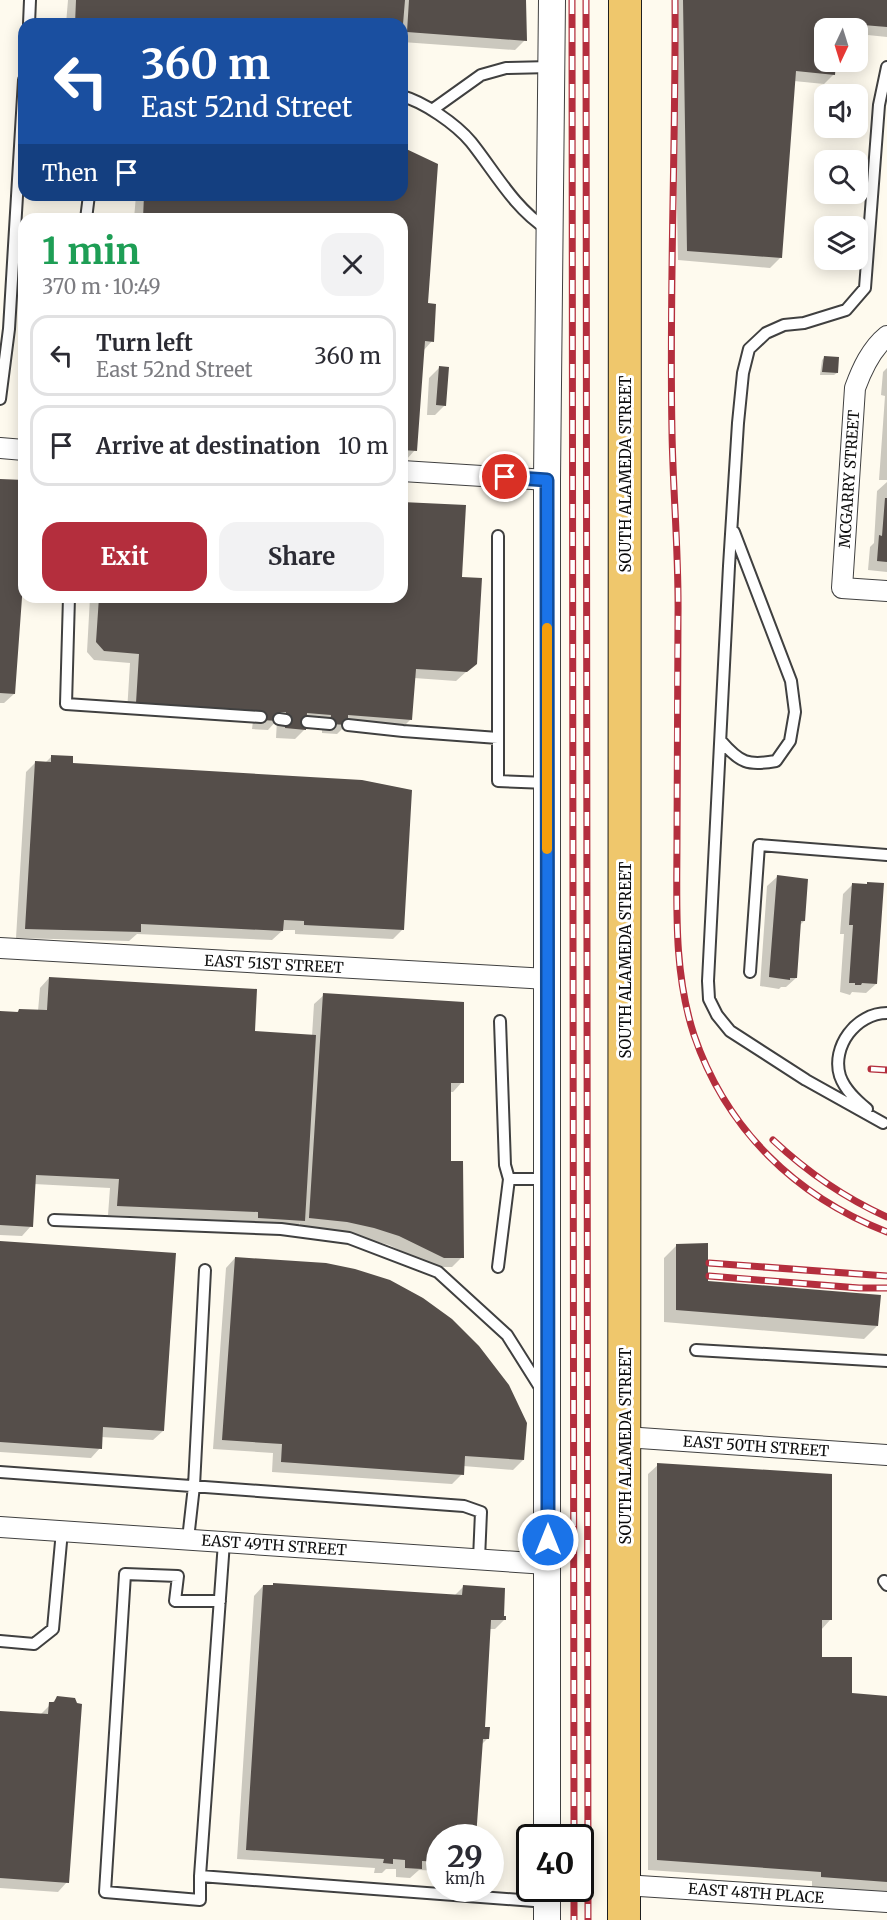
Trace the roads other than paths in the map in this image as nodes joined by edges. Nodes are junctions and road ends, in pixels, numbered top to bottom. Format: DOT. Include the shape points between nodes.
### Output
graph roads {
  1 [pos="30,0"];
  2 [pos="552,0"];
  3 [pos="625,0"];
  4 [pos="29,18"];
  5 [pos="551,67"];
  6 [pos="887,67"];
  7 [pos="408,98"];
  8 [pos="432,110"];
  9 [pos="18,180"];
  10 [pos="549,230"];
  11 [pos="887,336"];
  12 [pos="0,399"];
  13 [pos="0,448"];
  14 [pos="18,450"];
  15 [pos="408,471"];
  16 [pos="547,480"];
  17 [pos="732,527"];
  18 [pos="498,536"];
  19 [pos="887,591"];
  20 [pos="69,603"];
  21 [pos="261,717"];
  22 [pos="307,722"];
  23 [pos="330,724"];
  24 [pos="348,725"];
  25 [pos="498,738"];
  26 [pos="721,741"];
  27 [pos="547,783"];
  28 [pos="887,855"];
  29 [pos="0,948"];
  30 [pos="750,972"];
  31 [pos="548,979"];
  32 [pos="887,1012"];
  33 [pos="500,1021"];
  34 [pos="885,1125"];
  35 [pos="509,1179"];
  36 [pos="548,1179"];
  37 [pos="54,1220"];
  38 [pos="498,1267"];
  39 [pos="205,1270"];
  40 [pos="696,1350"];
  41 [pos="887,1361"];
  42 [pos="548,1399"];
  43 [pos="624,1437"];
  44 [pos="887,1455"];
  45 [pos="0,1472"];
  46 [pos="194,1486"];
  47 [pos="0,1527"];
  48 [pos="62,1531"];
  49 [pos="188,1539"];
  50 [pos="224,1542"];
  51 [pos="479,1559"];
  52 [pos="548,1564"];
  53 [pos="220,1601"];
  54 [pos="0,1641"];
  55 [pos="547,1824"];
  56 [pos="200,1876"];
  57 [pos="624,1885"];
  58 [pos="887,1902"];
  59 [pos="547,1903"];
  60 [pos="624,1920"];
  1 -- 4 [label="lane"];
  2 -- 5 [label="street"];
  3 -- 43 [label="main road, SOUTH ALAMEDA STREET"];
  5 -- 8 [label="lane" via="506,68 481,75"];
  5 -- 10 [label="street"];
  6 -- 17 [label="lane" via="879,105 865,288 846,310 766,333 749,349 738,423"];
  7 -- 8 [label="lane"];
  8 -- 10 [label="lane" via="469,140 534,221"];
  9 -- 12 [label="lane" via="9,329"];
  10 -- 16 [label="street"];
  11 -- 19 [label="street, MCGARRY STREET" via="877,344 855,388 842,588"];
  13 -- 14 [label="street"];
  15 -- 16 [label="street"];
  16 -- 27 [label="street"];
  17 -- 26 [label="lane"];
  17 -- 26 [label="lane" via="791,681 795,712 790,741 776,761 754,765 734,756"];
  18 -- 25 [label="lane"];
  20 -- 21 [label="lane" via="66,704"];
  22 -- 23 [label="lane"];
  24 -- 25 [label="lane"];
  25 -- 27 [label="lane" via="498,781"];
  26 -- 34 [label="lane" via="709,999 730,1030"];
  27 -- 31 [label="street"];
  28 -- 30 [label="lane" via="759,845"];
  29 -- 31 [label="street, EAST 51ST STREET"];
  31 -- 36 [label="street"];
  32 -- 34 [label="lane" via="864,1018 854,1026 837,1063 849,1092"];
  33 -- 35 [label="lane" via="505,1166"];
  35 -- 36 [label="lane"];
  35 -- 38 [label="lane"];
  36 -- 42 [label="street"];
  37 -- 42 [label="lane" via="281,1229 349,1238 438,1272 507,1335"];
  39 -- 46 [label="lane"];
  40 -- 41 [label="lane"];
  42 -- 52 [label="street"];
  43 -- 44 [label="street, EAST 50TH STREET"];
  43 -- 57 [label="main road, SOUTH ALAMEDA STREET"];
  45 -- 46 [label="lane"];
  46 -- 49 [label="lane"];
  46 -- 51 [label="lane" via="464,1506 481,1512"];
  47 -- 48 [label="street, EAST 49TH STREET"];
  48 -- 49 [label="street, EAST 49TH STREET"];
  48 -- 54 [label="lane" via="53,1629 34,1644"];
  49 -- 50 [label="street, EAST 49TH STREET"];
  50 -- 51 [label="street, EAST 49TH STREET"];
  50 -- 53 [label="lane"];
  51 -- 52 [label="street, EAST 49TH STREET"];
  52 -- 55 [label="street"];
  53 -- 56 [label="lane"];
  53 -- 56 [label="lane" via="175,1601 178,1576 126,1574 105,1892 200,1900"];
  56 -- 59 [label="lane"];
  57 -- 58 [label="street, EAST 48TH PLACE"];
  57 -- 60 [label="main road, SOUTH ALAMEDA STREET"];
}
